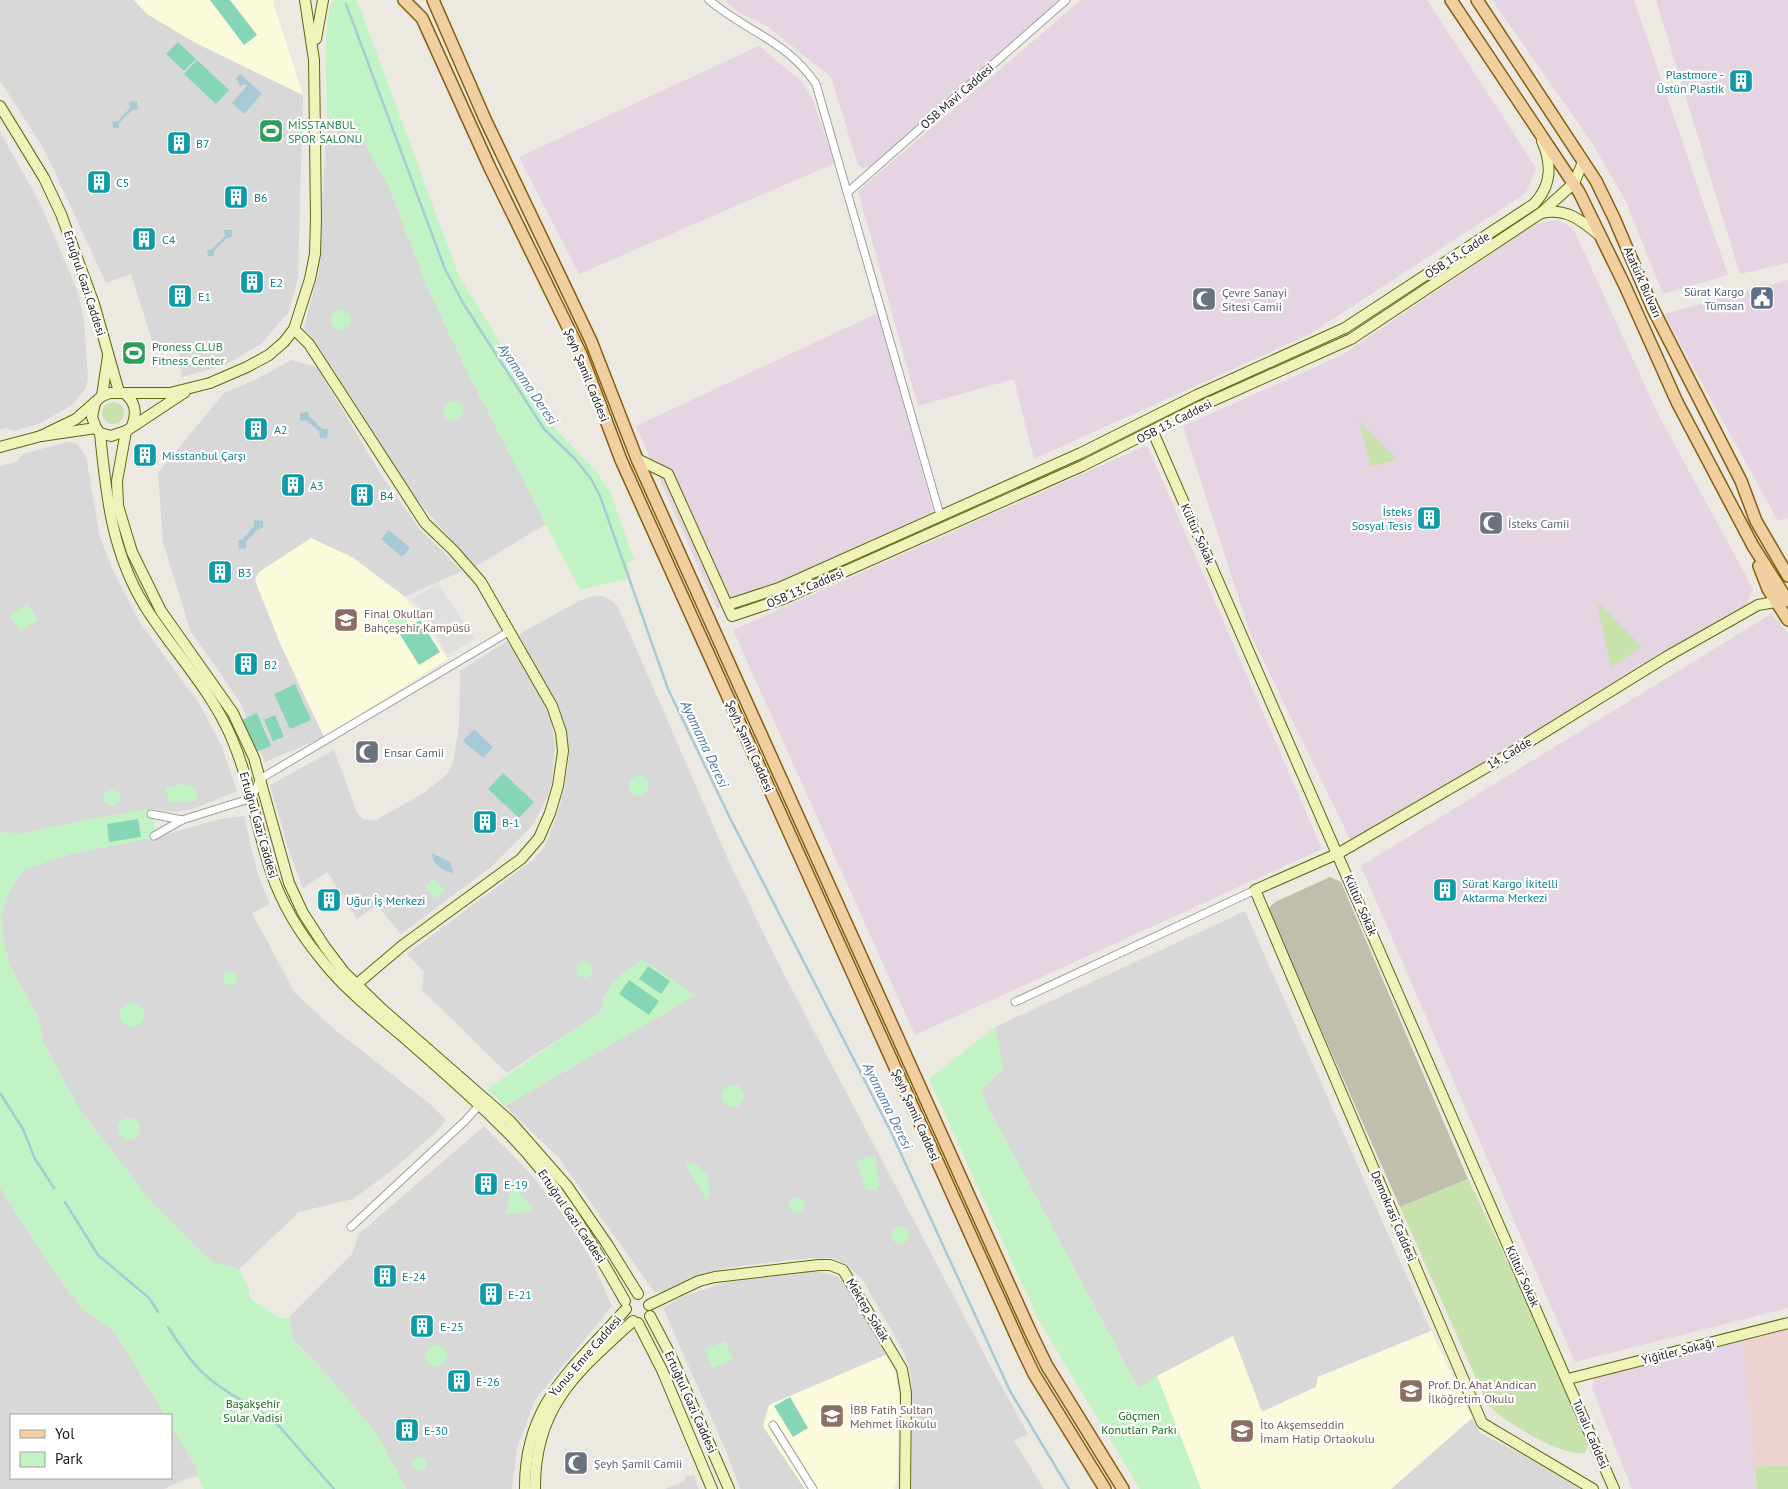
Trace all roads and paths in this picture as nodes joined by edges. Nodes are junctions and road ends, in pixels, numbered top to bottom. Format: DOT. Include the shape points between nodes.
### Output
graph roads {
  1 [pos="305,0"];
  2 [pos="323,0"];
  3 [pos="404,0"];
  4 [pos="433,0"];
  5 [pos="709,0"];
  6 [pos="1066,0"];
  7 [pos="1452,0"];
  8 [pos="1477,0"];
  9 [pos="314,60"];
  10 [pos="0,106"];
  11 [pos="1537,128"];
  12 [pos="1583,162"];
  13 [pos="1574,183"];
  14 [pos="848,192"];
  15 [pos="1541,213"];
  16 [pos="1604,239"];
  17 [pos="294,330"];
  18 [pos="1323,339"];
  19 [pos="1309,345"];
  20 [pos="1330,349"];
  21 [pos="108,356"];
  22 [pos="1316,356"];
  23 [pos="191,388"];
  24 [pos="121,393"];
  25 [pos="99,399"];
  26 [pos="129,429"];
  27 [pos="98,430"];
  28 [pos="1153,432"];
  29 [pos="40,436"];
  30 [pos="0,447"];
  31 [pos="637,459"];
  32 [pos="940,515"];
  33 [pos="1756,521"];
  34 [pos="940,529"];
  35 [pos="1753,546"];
  36 [pos="1788,561"];
  37 [pos="1788,576"];
  38 [pos="1768,589"];
  39 [pos="1788,601"];
  40 [pos="1775,602"];
  41 [pos="728,605"];
  42 [pos="1758,605"];
  43 [pos="1788,620"];
  44 [pos="510,631"];
  45 [pos="260,780"];
  46 [pos="252,798"];
  47 [pos="151,814"];
  48 [pos="182,820"];
  49 [pos="154,836"];
  50 [pos="1339,853"];
  51 [pos="1255,890"];
  52 [pos="357,984"];
  53 [pos="1015,1002"];
  54 [pos="482,1102"];
  55 [pos="351,1227"];
  56 [pos="638,1294"];
  57 [pos="626,1305"];
  58 [pos="649,1311"];
  59 [pos="635,1322"];
  60 [pos="1788,1323"];
  61 [pos="1568,1379"];
  62 [pos="773,1425"];
  63 [pos="525,1489"];
  64 [pos="536,1489"];
  65 [pos="712,1489"];
  66 [pos="729,1489"];
  67 [pos="813,1489"];
  68 [pos="905,1489"];
  69 [pos="1105,1489"];
  70 [pos="1123,1489"];
  71 [pos="1592,1489"];
  72 [pos="1614,1489"];
  1 -- 9 [label="street"];
  2 -- 9 [label="street"];
  3 -- 69 [label="main road, Şeyh Şamil Caddesi" via="422,18 490,168 581,354 621,460 1022,1349"];
  4 -- 31 [label="main road, Şeyh Şamil Caddesi" via="485,119 591,341"];
  5 -- 14 [label="street" via="776,42 808,71 822,97"];
  6 -- 14 [label="street, OSB Mavi Caddesi"];
  7 -- 11 [label="main road"];
  8 -- 12 [label="main road, Atatürk Bulvarı"];
  9 -- 17 [label="street" via="315,254"];
  10 -- 21 [label="street, Ertuğrul Gazi Caddesi" via="44,178 61,214 94,304"];
  11 -- 13 [label="main road"];
  11 -- 18 [label="street, OSB 13. Cadde" via="1546,150 1549,171 1546,187 1534,204 1345,328"];
  12 -- 13 [label="street"];
  12 -- 33 [label="main road, Atatürk Bulvarı" via="1614,218 1654,309 1741,481"];
  13 -- 15 [label="street, OSB 13. Caddesi"];
  13 -- 16 [label="main road"];
  14 -- 32 [label="street"];
  15 -- 16 [label="street" via="1562,211 1573,215"];
  15 -- 20 [label="street, OSB 13. Caddesi" via="1351,339"];
  16 -- 35 [label="main road" via="1677,402"];
  17 -- 23 [label="street" via="269,355"];
  17 -- 44 [label="street" via="309,344 421,517 481,582"];
  18 -- 19 [label="street, OSB 13. Cadde"];
  18 -- 20 [label="street"];
  19 -- 22 [label="street"];
  19 -- 32 [label="street, OSB 13. Caddesi" via="1197,395 1081,454"];
  20 -- 22 [label="street, OSB 13. Caddesi"];
  21 -- 24 [label="street, Ertuğrul Gazi Caddesi"];
  21 -- 25 [label="street"];
  22 -- 28 [label="street, OSB 13. Caddesi" via="1201,406"];
  23 -- 24 [label="street"];
  23 -- 26 [label="street"];
  24 -- 25 [label="street"];
  24 -- 26 [label="street" via="130,398 135,410"];
  25 -- 27 [label="street" via="92,417"];
  25 -- 29 [label="street" via="71,422"];
  26 -- 27 [label="street" via="111,436"];
  26 -- 45 [label="street, Ertuğrul Gazi Caddesi" via="117,481 118,506 132,552 162,611 233,713 254,758"];
  27 -- 29 [label="street"];
  27 -- 46 [label="street, Ertuğrul Gazi Caddesi" via="110,520 125,565 144,605 221,717 232,738"];
  28 -- 34 [label="street, OSB 13. Caddesi"];
  28 -- 50 [label="street, Kültür Sokak"];
  29 -- 30 [label="street"];
  31 -- 41 [label="street" via="668,474"];
  31 -- 70 [label="main road, Şeyh Şamil Caddesi" via="1030,1331 1047,1366"];
  32 -- 34 [label="street"];
  32 -- 41 [label="street, OSB 13. Caddesi" via="779,588"];
  33 -- 36 [label="main road"];
  33 -- 37 [label="main road, Atatürk Bulvarı"];
  34 -- 41 [label="street, OSB 13. Caddesi" via="783,599 732,616"];
  35 -- 38 [label="main road"];
  35 -- 39 [label="main road"];
  38 -- 40 [label="main road"];
  38 -- 42 [label="street"];
  40 -- 42 [label="street"];
  40 -- 43 [label="main road"];
  42 -- 50 [label="street, 14. Cadde"];
  44 -- 45 [label="street"];
  44 -- 52 [label="street" via="552,706 561,732 563,751 558,786 539,838 521,859 495,880 403,945"];
  45 -- 46 [label="street"];
  45 -- 52 [label="street, Ertuğrul Gazi Caddesi" via="289,883 303,913 324,947"];
  46 -- 48 [label="street"];
  46 -- 54 [label="street, Ertuğrul Gazi Caddesi" via="271,872 306,940 346,989"];
  47 -- 48 [label="street"];
  48 -- 49 [label="street"];
  50 -- 51 [label="street, 14. Cadde"];
  50 -- 61 [label="street, Kültür Sokak"];
  51 -- 53 [label="street"];
  51 -- 71 [label="street, Demokrasi Caddesi" via="1482,1423"];
  52 -- 54 [label="street, Ertuğrul Gazi Caddesi"];
  54 -- 55 [label="street"];
  54 -- 56 [label="street, Ertuğrul Gazi Caddesi" via="510,1121 567,1186"];
  54 -- 57 [label="street, Ertuğrul Gazi Caddesi" via="538,1165 574,1217"];
  56 -- 57 [label="street, Yunus Emre Caddesi" via="633,1295"];
  56 -- 58 [label="street, Ertuğrul Gazi Caddesi"];
  57 -- 59 [label="street, Ertuğrul Gazi Caddesi"];
  57 -- 63 [label="street, Yunus Emre Caddesi" via="542,1407 527,1456"];
  58 -- 59 [label="street, Mektep Sokak" via="644,1321"];
  58 -- 66 [label="street, Ertuğtul Gazi Caddesi"];
  58 -- 68 [label="street, Mektep Sokak" via="699,1281 732,1274 818,1264 843,1270 902,1369 906,1393"];
  59 -- 64 [label="street, Yunus Emre Caddesi" via="586,1364 550,1412 540,1439"];
  59 -- 65 [label="street" via="662,1370"];
  60 -- 61 [label="street, Yiğitler Sokağı"];
  61 -- 72 [label="street, Tunalı Caddesi"];
  62 -- 67 [label="street"];
}
